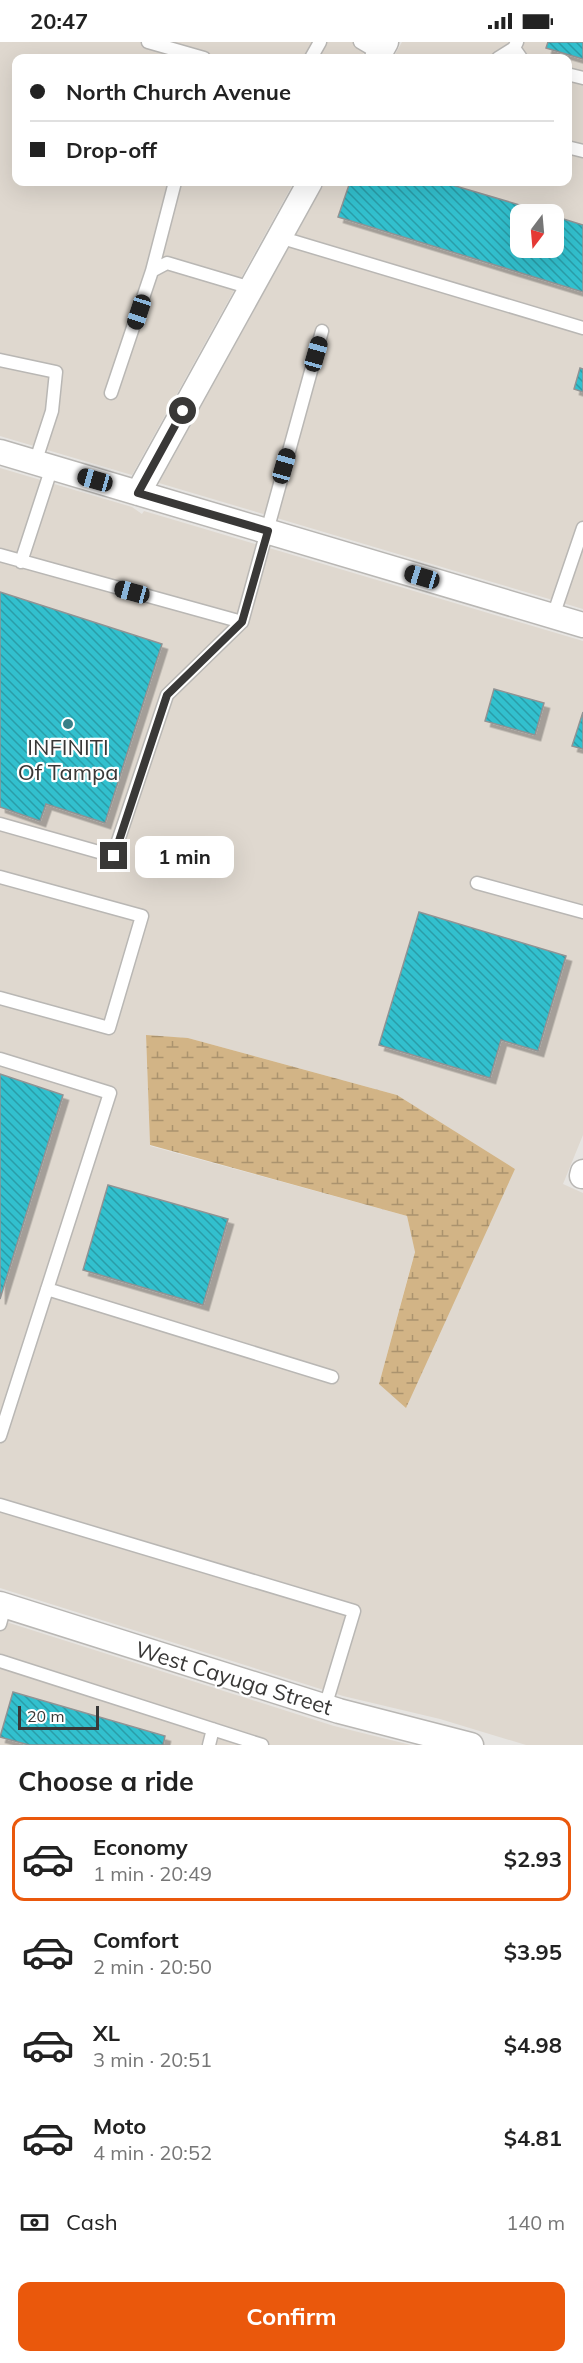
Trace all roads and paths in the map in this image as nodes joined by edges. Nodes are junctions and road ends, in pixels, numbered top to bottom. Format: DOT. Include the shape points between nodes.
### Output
graph roads {
  1 [pos="148,42"];
  2 [pos="190,54"];
  3 [pos="174,186"];
  4 [pos="308,186"];
  5 [pos="279,237"];
  6 [pos="152,271"];
  7 [pos="251,288"];
  8 [pos="583,328"];
  9 [pos="322,331"];
  10 [pos="0,360"];
  11 [pos="111,393"];
  12 [pos="0,452"];
  13 [pos="43,465"];
  14 [pos="138,493"];
  15 [pos="583,528"];
  16 [pos="268,531"];
  17 [pos="0,555"];
  18 [pos="21,562"];
  19 [pos="553,616"];
  20 [pos="242,622"];
  21 [pos="583,625"];
  22 [pos="0,824"];
  23 [pos="0,877"];
  24 [pos="477,883"];
  25 [pos="583,912"];
  26 [pos="0,998"];
  27 [pos="0,1059"];
  28 [pos="47,1289"];
  29 [pos="332,1377"];
  30 [pos="0,1436"];
  31 [pos="0,1505"];
  32 [pos="2,1611"];
  33 [pos="0,1660"];
  34 [pos="325,1707"];
  35 [pos="213,1729"];
  36 [pos="456,1743"];
  37 [pos="209,1745"];
  38 [pos="262,1745"];
  1 -- 2 [label="lane"];
  3 -- 6 [label="lane"];
  4 -- 5 [label="street"];
  5 -- 7 [label="street"];
  5 -- 8 [label="lane"];
  6 -- 7 [label="lane" via="167,263"];
  6 -- 11 [label="lane"];
  7 -- 14 [label="street"];
  9 -- 16 [label="lane"];
  10 -- 13 [label="lane" via="56,372"];
  12 -- 13 [label="street"];
  13 -- 14 [label="street"];
  13 -- 18 [label="lane"];
  14 -- 16 [label="street"];
  15 -- 19 [label="lane"];
  16 -- 19 [label="street"];
  16 -- 20 [label="lane"];
  17 -- 18 [label="lane"];
  18 -- 20 [label="lane"];
  19 -- 21 [label="street"];
  20 -- 22 [label="lane" via="167,695 114,856"];
  23 -- 26 [label="lane" via="142,916 109,1028"];
  24 -- 25 [label="lane"];
  27 -- 28 [label="lane" via="110,1093"];
  28 -- 29 [label="lane"];
  28 -- 30 [label="lane"];
  31 -- 34 [label="lane" via="354,1611"];
  32 -- 34 [label="street, West Cayuga Street"];
  33 -- 35 [label="lane"];
  34 -- 36 [label="street, West Cayuga Street"];
  35 -- 37 [label="lane"];
  35 -- 38 [label="lane"];
}
